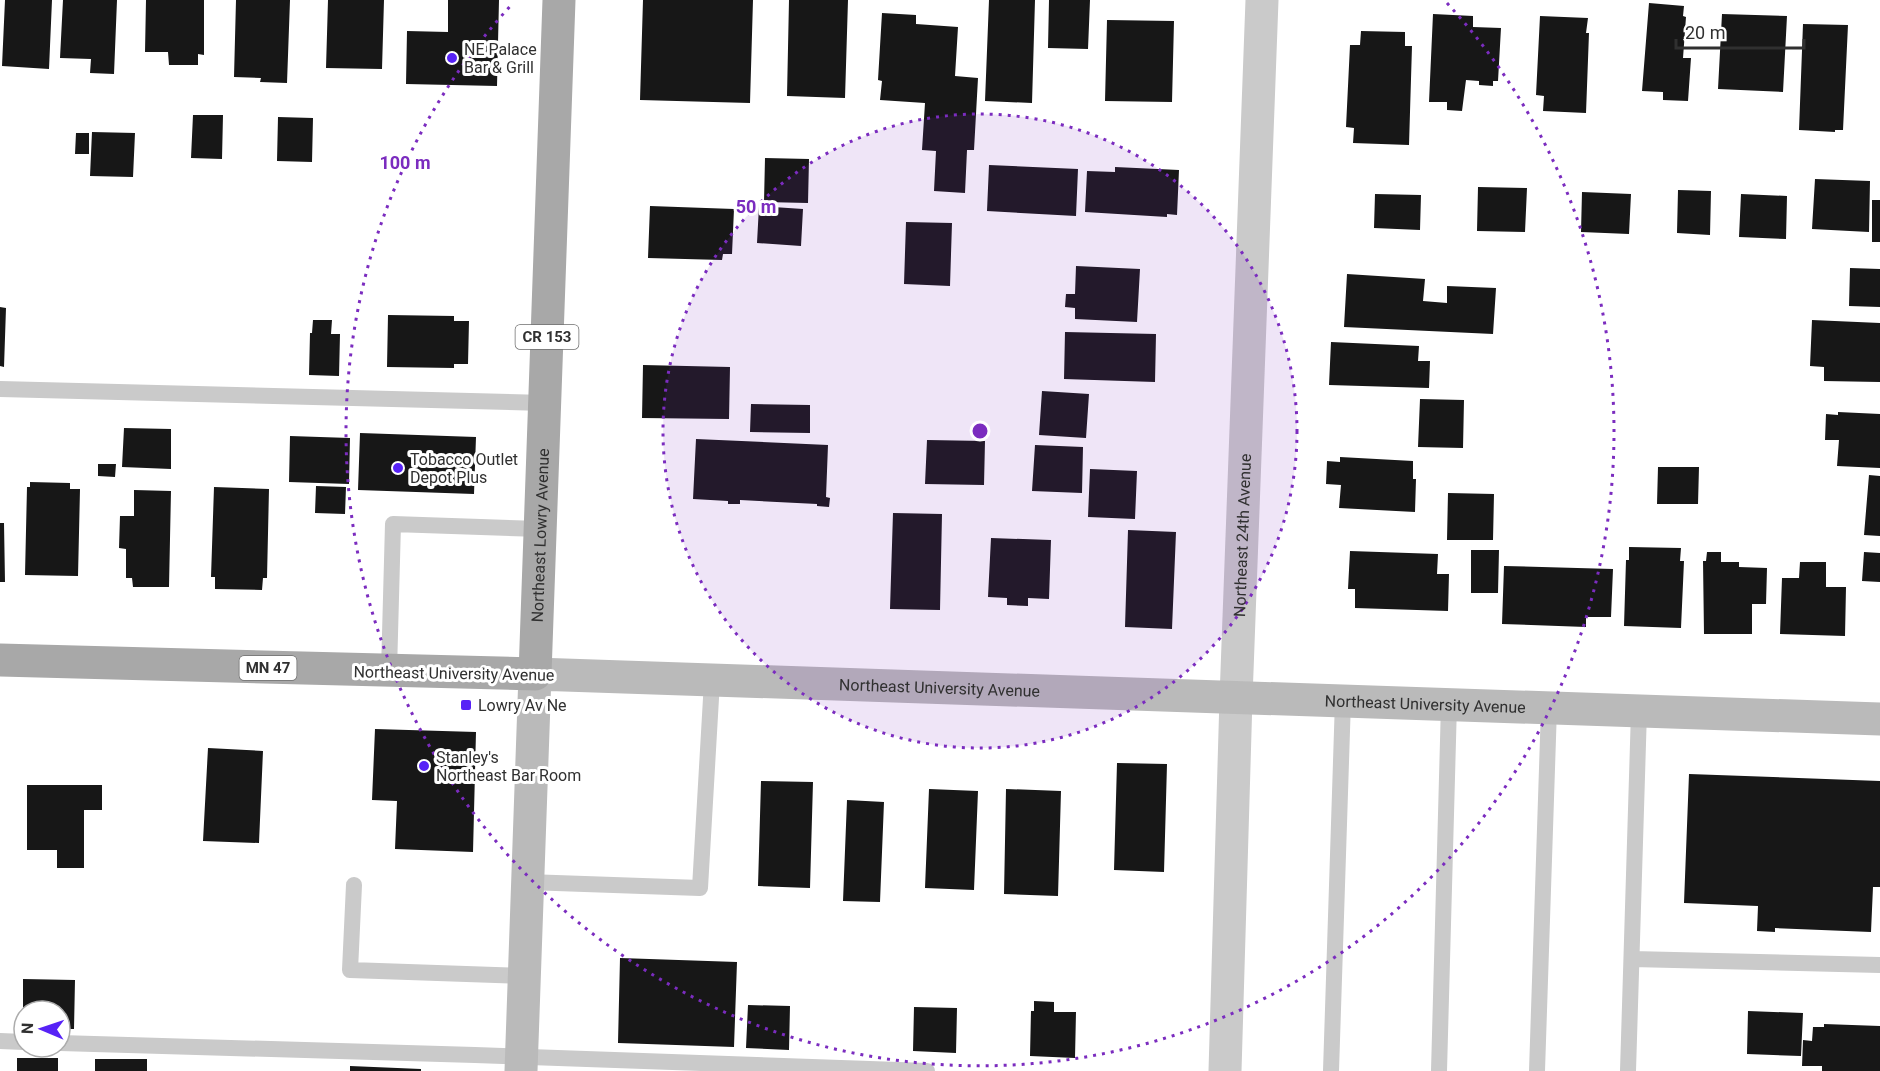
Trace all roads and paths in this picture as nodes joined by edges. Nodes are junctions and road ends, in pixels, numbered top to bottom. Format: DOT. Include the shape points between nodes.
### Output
graph roads {
  1 [pos="559,0"];
  2 [pos="1262,0"];
  3 [pos="0,389"];
  4 [pos="545,403"];
  5 [pos="540,529"];
  6 [pos="0,660"];
  7 [pos="389,671"];
  8 [pos="535,674"];
  9 [pos="712,681"];
  10 [pos="1236,698"];
  11 [pos="1343,700"];
  12 [pos="1449,704"];
  13 [pos="1549,708"];
  14 [pos="1639,711"];
  15 [pos="1880,718"];
  16 [pos="527,882"];
  17 [pos="354,885"];
  18 [pos="1632,959"];
  19 [pos="1880,965"];
  20 [pos="524,976"];
  21 [pos="72,1044"];
  22 [pos="521,1064"];
  23 [pos="927,1071"];
  24 [pos="1225,1071"];
  25 [pos="1331,1071"];
  26 [pos="1439,1071"];
  27 [pos="1537,1071"];
  28 [pos="1628,1071"];
  1 -- 4 [label="main road, Northeast Lowry Avenue / CR 153"];
  2 -- 10 [label="street, Northeast 24th Avenue"];
  3 -- 4 [label="lane"];
  4 -- 5 [label="main road, Northeast Lowry Avenue / CR 153"];
  5 -- 7 [label="lane" via="393,524"];
  5 -- 8 [label="main road, Northeast Lowry Avenue / CR 153"];
  6 -- 7 [label="main road, Northeast University Avenue / MN 47"];
  7 -- 8 [label="main road, Northeast University Avenue / MN 47"];
  8 -- 9 [label="main road, Northeast University Avenue / MN 47"];
  8 -- 16 [label="main road, Northeast Lowry Avenue / CR 153"];
  9 -- 10 [label="main road, Northeast University Avenue / MN 47"];
  9 -- 16 [label="lane" via="700,888"];
  10 -- 11 [label="main road, Northeast University Avenue / MN 47"];
  10 -- 24 [label="street, Northeast 24th Avenue"];
  11 -- 12 [label="main road, Northeast University Avenue / MN 47"];
  11 -- 25 [label="lane"];
  12 -- 13 [label="main road, Northeast University Avenue / MN 47"];
  12 -- 26 [label="lane"];
  13 -- 14 [label="main road, Northeast University Avenue / MN 47"];
  13 -- 27 [label="lane"];
  14 -- 15 [label="main road, Northeast University Avenue / MN 47"];
  14 -- 18 [label="lane"];
  16 -- 20 [label="main road, Northeast Lowry Avenue / CR 153"];
  17 -- 20 [label="lane" via="350,970"];
  18 -- 19 [label="lane"];
  18 -- 28 [label="lane"];
  20 -- 22 [label="main road, Northeast Lowry Avenue / CR 153"];
  21 -- 22 [label="lane"];
  22 -- 23 [label="lane"];
}
